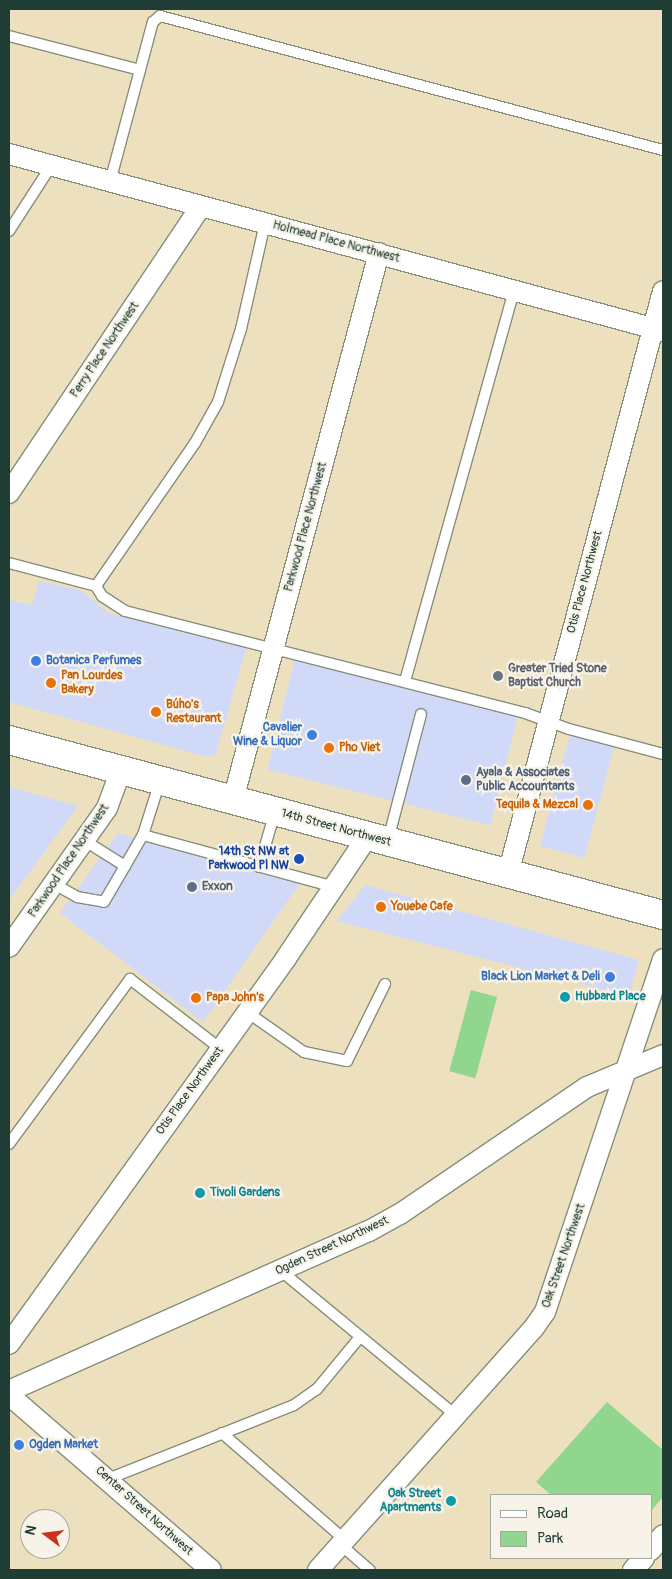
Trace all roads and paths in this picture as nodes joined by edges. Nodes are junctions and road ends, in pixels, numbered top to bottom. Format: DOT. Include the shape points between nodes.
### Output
graph roads {
  1 [pos="9,36"];
  2 [pos="140,70"];
  3 [pos="663,150"];
  4 [pos="9,154"];
  5 [pos="51,166"];
  6 [pos="110,182"];
  7 [pos="201,206"];
  8 [pos="265,223"];
  9 [pos="9,231"];
  10 [pos="379,254"];
  11 [pos="514,290"];
  12 [pos="663,291"];
  13 [pos="658,329"];
  14 [pos="9,493"];
  15 [pos="9,562"];
  16 [pos="96,586"];
  17 [pos="274,647"];
  18 [pos="405,681"];
  19 [pos="421,714"];
  20 [pos="549,721"];
  21 [pos="9,740"];
  22 [pos="663,754"];
  23 [pos="121,770"];
  24 [pos="160,781"];
  25 [pos="233,800"];
  26 [pos="275,811"];
  27 [pos="143,835"];
  28 [pos="378,839"];
  29 [pos="84,841"];
  30 [pos="125,866"];
  31 [pos="259,866"];
  32 [pos="508,874"];
  33 [pos="54,884"];
  34 [pos="334,887"];
  35 [pos="663,915"];
  36 [pos="9,947"];
  37 [pos="663,959"];
  38 [pos="385,984"];
  39 [pos="247,1012"];
  40 [pos="221,1049"];
  41 [pos="663,1055"];
  42 [pos="628,1068"];
  43 [pos="9,1144"];
  44 [pos="280,1270"];
  45 [pos="360,1336"];
  46 [pos="9,1344"];
  47 [pos="9,1391"];
  48 [pos="9,1395"];
  49 [pos="455,1415"];
  50 [pos="222,1434"];
  51 [pos="108,1479"];
  52 [pos="663,1536"];
  53 [pos="343,1543"];
  54 [pos="652,1549"];
  55 [pos="643,1559"];
  56 [pos="211,1570"];
  57 [pos="318,1570"];
  58 [pos="370,1570"];
  59 [pos="632,1570"];
  1 -- 2 [label="lane"];
  2 -- 3 [label="lane" via="153,22 160,16"];
  2 -- 6 [label="lane"];
  4 -- 5 [label="street, Holmead Place Northwest"];
  5 -- 6 [label="street, Holmead Place Northwest"];
  5 -- 9 [label="lane"];
  6 -- 7 [label="street, Holmead Place Northwest"];
  7 -- 8 [label="street, Holmead Place Northwest"];
  7 -- 14 [label="street, Perry Place Northwest"];
  8 -- 10 [label="street, Holmead Place Northwest"];
  8 -- 16 [label="lane" via="241,328 218,402 195,444"];
  10 -- 11 [label="street, Holmead Place Northwest"];
  10 -- 17 [label="street, Parkwood Place Northwest"];
  11 -- 13 [label="street, Holmead Place Northwest"];
  11 -- 18 [label="lane"];
  12 -- 13 [label="street, Otis Place Northwest"];
  13 -- 20 [label="street, Otis Place Northwest"];
  15 -- 16 [label="lane"];
  16 -- 17 [label="lane" via="102,596 126,611"];
  17 -- 18 [label="lane"];
  17 -- 25 [label="street, Parkwood Place Northwest"];
  18 -- 20 [label="lane"];
  19 -- 28 [label="lane"];
  20 -- 22 [label="lane"];
  20 -- 32 [label="street, Otis Place Northwest"];
  21 -- 23 [label="main road, 14th Street Northwest"];
  23 -- 24 [label="main road, 14th Street Northwest"];
  23 -- 29 [label="street, Parkwood Place Northwest" via="107,808"];
  24 -- 25 [label="main road, 14th Street Northwest"];
  24 -- 27 [label="lane"];
  25 -- 26 [label="main road, 14th Street Northwest"];
  26 -- 28 [label="main road, 14th Street Northwest"];
  26 -- 31 [label="lane"];
  27 -- 30 [label="lane"];
  27 -- 31 [label="lane"];
  28 -- 32 [label="main road, 14th Street Northwest"];
  28 -- 34 [label="street, Otis Place Northwest"];
  29 -- 30 [label="lane"];
  29 -- 33 [label="street, Parkwood Place Northwest"];
  30 -- 33 [label="lane" via="104,902 77,897"];
  31 -- 34 [label="lane"];
  32 -- 35 [label="main road, 14th Street Northwest"];
  33 -- 36 [label="street, Parkwood Place Northwest"];
  34 -- 39 [label="street, Otis Place Northwest"];
  37 -- 42 [label="street, Oak Street Northwest"];
  38 -- 39 [label="lane" via="347,1061 304,1052"];
  39 -- 40 [label="street, Otis Place Northwest"];
  40 -- 43 [label="lane" via="130,979"];
  40 -- 46 [label="street, Otis Place Northwest"];
  41 -- 42 [label="street, Ogden Street Northwest"];
  42 -- 44 [label="street, Ogden Street Northwest" via="587,1086 385,1223"];
  42 -- 49 [label="street, Oak Street Northwest" via="545,1312"];
  44 -- 45 [label="lane"];
  44 -- 47 [label="street, Ogden Street Northwest"];
  45 -- 49 [label="lane"];
  45 -- 50 [label="lane" via="316,1389 301,1400"];
  48 -- 51 [label="street, Center Street Northwest"];
  49 -- 53 [label="street, Oak Street Northwest"];
  50 -- 51 [label="lane"];
  50 -- 53 [label="lane"];
  51 -- 56 [label="street, Center Street Northwest"];
  52 -- 54 [label="street"];
  53 -- 57 [label="street, Oak Street Northwest"];
  53 -- 58 [label="lane"];
  55 -- 59 [label="street"];
}
